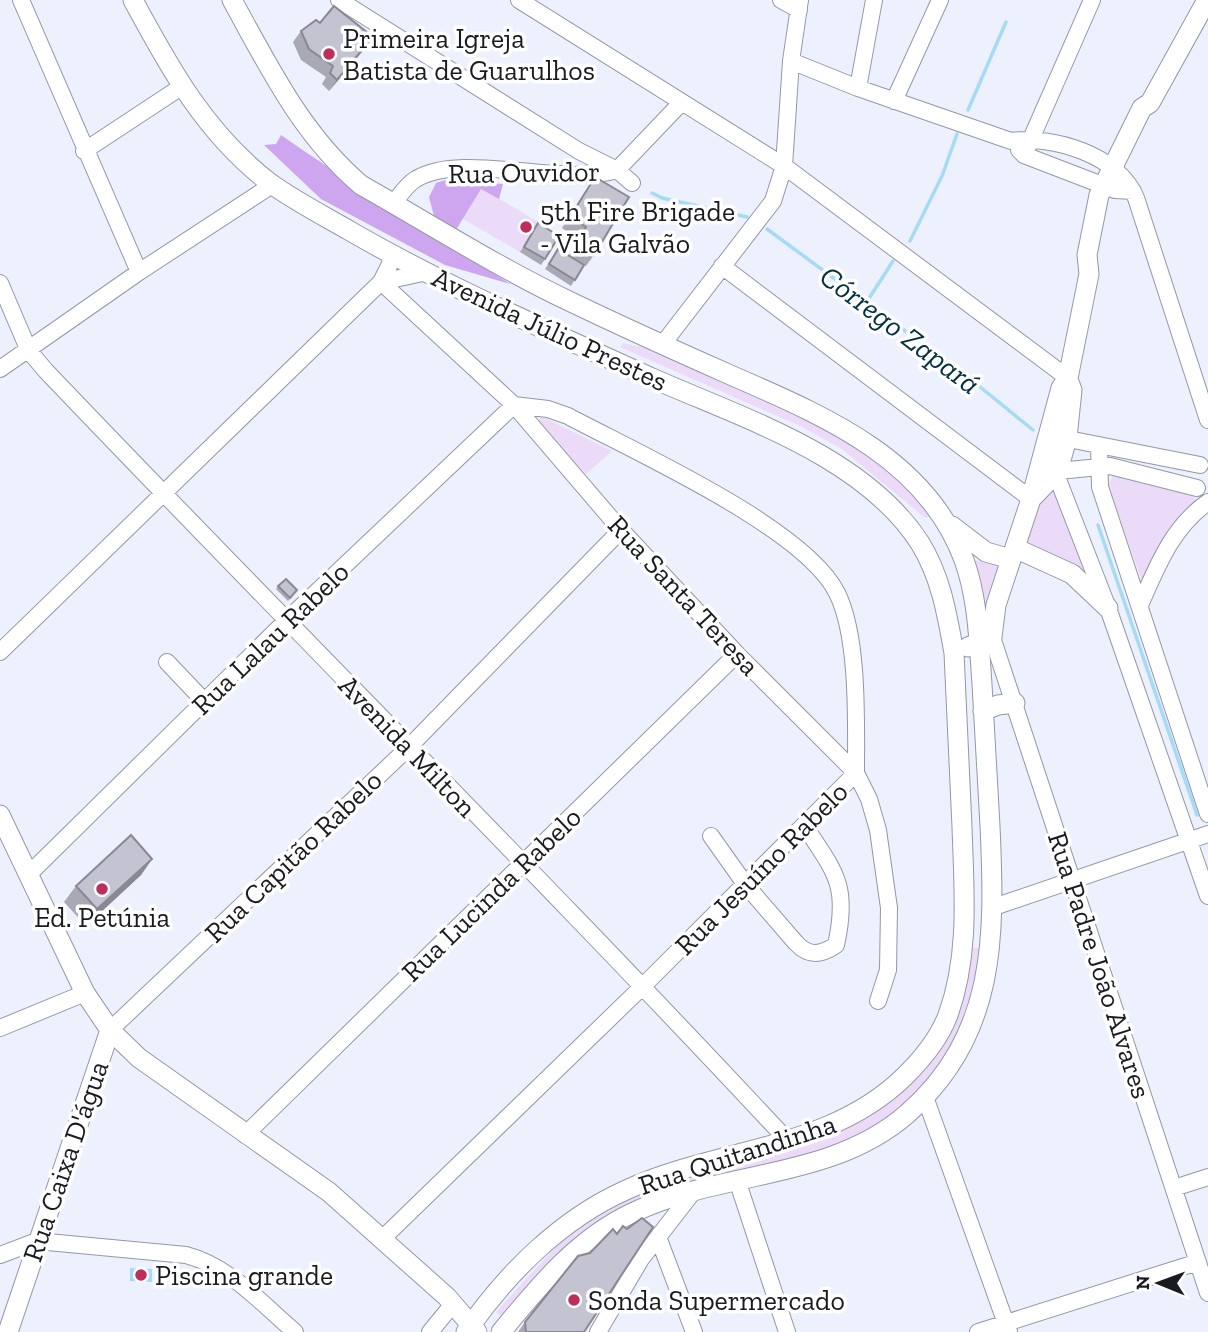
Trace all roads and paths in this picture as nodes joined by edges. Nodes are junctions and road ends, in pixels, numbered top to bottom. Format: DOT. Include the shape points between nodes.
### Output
graph roads {
  1 [pos="20,0"];
  2 [pos="132,0"];
  3 [pos="232,0"];
  4 [pos="338,0"];
  5 [pos="519,0"];
  6 [pos="781,0"];
  7 [pos="874,0"];
  8 [pos="940,0"];
  9 [pos="1092,0"];
  10 [pos="1207,0"];
  11 [pos="538,5"];
  12 [pos="800,5"];
  13 [pos="792,61"];
  14 [pos="181,87"];
  15 [pos="858,88"];
  16 [pos="894,101"];
  17 [pos="681,103"];
  18 [pos="1031,138"];
  19 [pos="1011,141"];
  20 [pos="84,151"];
  21 [pos="1024,155"];
  22 [pos="784,166"];
  23 [pos="617,170"];
  24 [pos="1117,182"];
  25 [pos="632,183"];
  26 [pos="272,185"];
  27 [pos="401,208"];
  28 [pos="390,254"];
  29 [pos="722,266"];
  30 [pos="139,272"];
  31 [pos="427,272"];
  32 [pos="381,282"];
  33 [pos="0,283"];
  34 [pos="566,300"];
  35 [pos="662,345"];
  36 [pos="29,351"];
  37 [pos="0,369"];
  38 [pos="1068,378"];
  39 [pos="514,405"];
  40 [pos="1208,420"];
  41 [pos="1053,442"];
  42 [pos="1100,445"];
  43 [pos="1204,461"];
  44 [pos="1097,466"];
  45 [pos="1058,471"];
  46 [pos="165,496"];
  47 [pos="1204,497"];
  48 [pos="1031,499"];
  49 [pos="945,519"];
  50 [pos="621,530"];
  51 [pos="1013,553"];
  52 [pos="1140,606"];
  53 [pos="1108,608"];
  54 [pos="286,621"];
  55 [pos="986,640"];
  56 [pos="0,652"];
  57 [pos="954,653"];
  58 [pos="737,654"];
  59 [pos="167,662"];
  60 [pos="204,701"];
  61 [pos="1016,703"];
  62 [pos="983,711"];
  63 [pos="408,748"];
  64 [pos="856,773"];
  65 [pos="1208,814"];
  66 [pos="0,815"];
  67 [pos="804,825"];
  68 [pos="1208,834"];
  69 [pos="711,836"];
  70 [pos="1190,841"];
  71 [pos="522,863"];
  72 [pos="29,874"];
  73 [pos="1071,882"];
  74 [pos="745,884"];
  75 [pos="1208,896"];
  76 [pos="994,907"];
  77 [pos="643,986"];
  78 [pos="85,993"];
  79 [pos="878,1001"];
  80 [pos="0,1028"];
  81 [pos="110,1030"];
  82 [pos="925,1097"];
  83 [pos="245,1135"];
  84 [pos="788,1141"];
  85 [pos="1208,1177"];
  86 [pos="737,1181"];
  87 [pos="1174,1188"];
  88 [pos="693,1192"];
  89 [pos="658,1237"];
  90 [pos="383,1238"];
  91 [pos="37,1241"];
  92 [pos="0,1255"];
  93 [pos="1198,1262"];
  94 [pos="1208,1293"];
  95 [pos="453,1304"];
  96 [pos="1008,1327"];
  97 [pos="471,1330"];
  98 [pos="8,1332"];
  99 [pos="295,1332"];
  100 [pos="430,1332"];
  101 [pos="501,1332"];
  102 [pos="598,1332"];
  103 [pos="694,1332"];
  104 [pos="787,1332"];
  105 [pos="978,1332"];
  1 -- 20 [label="street"];
  2 -- 14 [label="main road, Avenida Júlio Prestes"];
  3 -- 27 [label="main road, Rua Ouvidor" via="307,129 332,160 361,185"];
  4 -- 23 [label="street" via="579,151"];
  5 -- 11 [label="street"];
  6 -- 12 [label="street"];
  7 -- 15 [label="street"];
  8 -- 16 [label="street"];
  9 -- 18 [label="street"];
  10 -- 24 [label="main road" via="1150,103 1151,116"];
  11 -- 17 [label="street"];
  12 -- 13 [label="street"];
  13 -- 15 [label="street"];
  13 -- 22 [label="street"];
  14 -- 20 [label="street"];
  14 -- 26 [label="main road, Avenida Júlio Prestes" via="237,156"];
  15 -- 16 [label="street"];
  16 -- 19 [label="street"];
  17 -- 22 [label="street"];
  17 -- 23 [label="street, Rua Ouvidor"];
  18 -- 19 [label="street"];
  18 -- 21 [label="street"];
  18 -- 24 [label="street" via="1091,156"];
  19 -- 21 [label="street"];
  20 -- 30 [label="street"];
  21 -- 24 [label="street"];
  22 -- 29 [label="street" via="774,201"];
  22 -- 38 [label="street"];
  23 -- 25 [label="street"];
  23 -- 27 [label="street, Rua Ouvidor" via="557,175 456,169 423,176"];
  24 -- 38 [label="main road" via="1098,267 1089,274"];
  24 -- 40 [label="street"];
  26 -- 28 [label="main road, Avenida Júlio Prestes"];
  26 -- 30 [label="street"];
  27 -- 34 [label="main road, Rua Ouvidor"];
  28 -- 31 [label="main road, Avenida Júlio Prestes"];
  28 -- 32 [label="street"];
  29 -- 35 [label="street"];
  29 -- 48 [label="street"];
  30 -- 36 [label="street"];
  31 -- 32 [label="street"];
  31 -- 57 [label="main road, Avenida Júlio Prestes" via="835,462 919,542 938,578"];
  32 -- 39 [label="street, Rua Santa Teresa"];
  32 -- 46 [label="street"];
  33 -- 36 [label="street"];
  34 -- 35 [label="main road, Avenida Júlio Prestes"];
  35 -- 49 [label="main road, Avenida Júlio Prestes" via="851,432 897,464"];
  36 -- 37 [label="street"];
  36 -- 46 [label="street, Avenida Milton"];
  38 -- 41 [label="main road" via="1061,388"];
  39 -- 50 [label="street, Rua Santa Teresa"];
  39 -- 54 [label="street, Rua Lalau Rabelo"];
  39 -- 64 [label="street, Rua Jesuíno Rabelo" via="568,416 723,500 788,538 809,556 838,594 849,637 856,699"];
  41 -- 42 [label="street"];
  41 -- 45 [label="main road"];
  41 -- 48 [label="main road"];
  42 -- 43 [label="street"];
  42 -- 44 [label="street"];
  43 -- 47 [label="street" via="1195,480"];
  44 -- 45 [label="street"];
  44 -- 47 [label="street" via="1143,473"];
  44 -- 52 [label="street"];
  45 -- 48 [label="main road"];
  45 -- 53 [label="street"];
  46 -- 54 [label="street, Avenida Milton"];
  46 -- 56 [label="street"];
  47 -- 52 [label="street" via="1168,547"];
  48 -- 51 [label="main road"];
  49 -- 51 [label="main road" via="986,552"];
  49 -- 55 [label="main road, Avenida Júlio Prestes" via="965,562"];
  50 -- 58 [label="street, Rua Santa Teresa"];
  50 -- 63 [label="street, Rua Capitão Rabelo"];
  51 -- 53 [label="main road" via="1072,574"];
  51 -- 55 [label="main road"];
  52 -- 65 [label="street"];
  53 -- 70 [label="street"];
  54 -- 60 [label="street, Rua Lalau Rabelo"];
  54 -- 63 [label="street, Avenida Milton"];
  55 -- 57 [label="main road"];
  55 -- 61 [label="street, Rua Padre João Alvares"];
  55 -- 62 [label="main road"];
  57 -- 84 [label="main road, Rua Quitandinha" via="966,919 948,1015 933,1045 885,1096 820,1132"];
  58 -- 64 [label="street, Rua Santa Teresa"];
  58 -- 71 [label="street, Rua Lucinda Rabelo"];
  59 -- 60 [label="street"];
  60 -- 72 [label="street, Rua Lalau Rabelo"];
  61 -- 62 [label="main road"];
  61 -- 73 [label="street, Rua Padre João Alvares"];
  62 -- 76 [label="main road"];
  63 -- 71 [label="street, Avenida Milton"];
  63 -- 81 [label="street, Rua Capitão Rabelo"];
  64 -- 67 [label="street, Rua Jesuíno Rabelo"];
  64 -- 79 [label="street, Rua Santa Teresa" via="878,830 889,908 888,970"];
  66 -- 72 [label="main road"];
  67 -- 74 [label="street, Rua Jesuíno Rabelo"];
  67 -- 74 [label="street" via="837,876 843,913 836,945 822,954 805,952"];
  68 -- 70 [label="street"];
  69 -- 74 [label="street"];
  70 -- 73 [label="street"];
  70 -- 75 [label="street"];
  71 -- 77 [label="street, Avenida Milton"];
  71 -- 83 [label="street, Rua Lucinda Rabelo"];
  72 -- 78 [label="main road"];
  73 -- 76 [label="street"];
  73 -- 87 [label="street, Rua Padre João Alvares"];
  74 -- 77 [label="street, Rua Jesuíno Rabelo"];
  76 -- 82 [label="main road" via="982,1001 954,1056"];
  77 -- 84 [label="street, Avenida Milton"];
  77 -- 90 [label="street, Rua Jesuíno Rabelo"];
  78 -- 80 [label="street"];
  78 -- 81 [label="main road"];
  81 -- 83 [label="main road" via="139,1058"];
  81 -- 91 [label="main road, Rua Caixa D'água"];
  82 -- 86 [label="main road" via="873,1139 836,1156"];
  82 -- 96 [label="street"];
  83 -- 90 [label="main road" via="329,1192"];
  84 -- 97 [label="main road, Rua Quitandinha" via="661,1176 590,1208 535,1252"];
  85 -- 87 [label="street"];
  86 -- 88 [label="main road"];
  86 -- 104 [label="street"];
  87 -- 93 [label="street, Rua Padre João Alvares"];
  88 -- 89 [label="street"];
  88 -- 101 [label="main road" via="636,1210 595,1233 532,1294"];
  89 -- 102 [label="street"];
  89 -- 103 [label="street"];
  90 -- 95 [label="main road"];
  91 -- 92 [label="street"];
  91 -- 98 [label="main road, Rua Caixa D'água"];
  91 -- 99 [label="street" via="204,1260 226,1272"];
  93 -- 94 [label="street, Rua Padre João Alvares"];
  93 -- 96 [label="street"];
  95 -- 97 [label="main road"];
  95 -- 100 [label="street"];
  96 -- 105 [label="street"];
}
